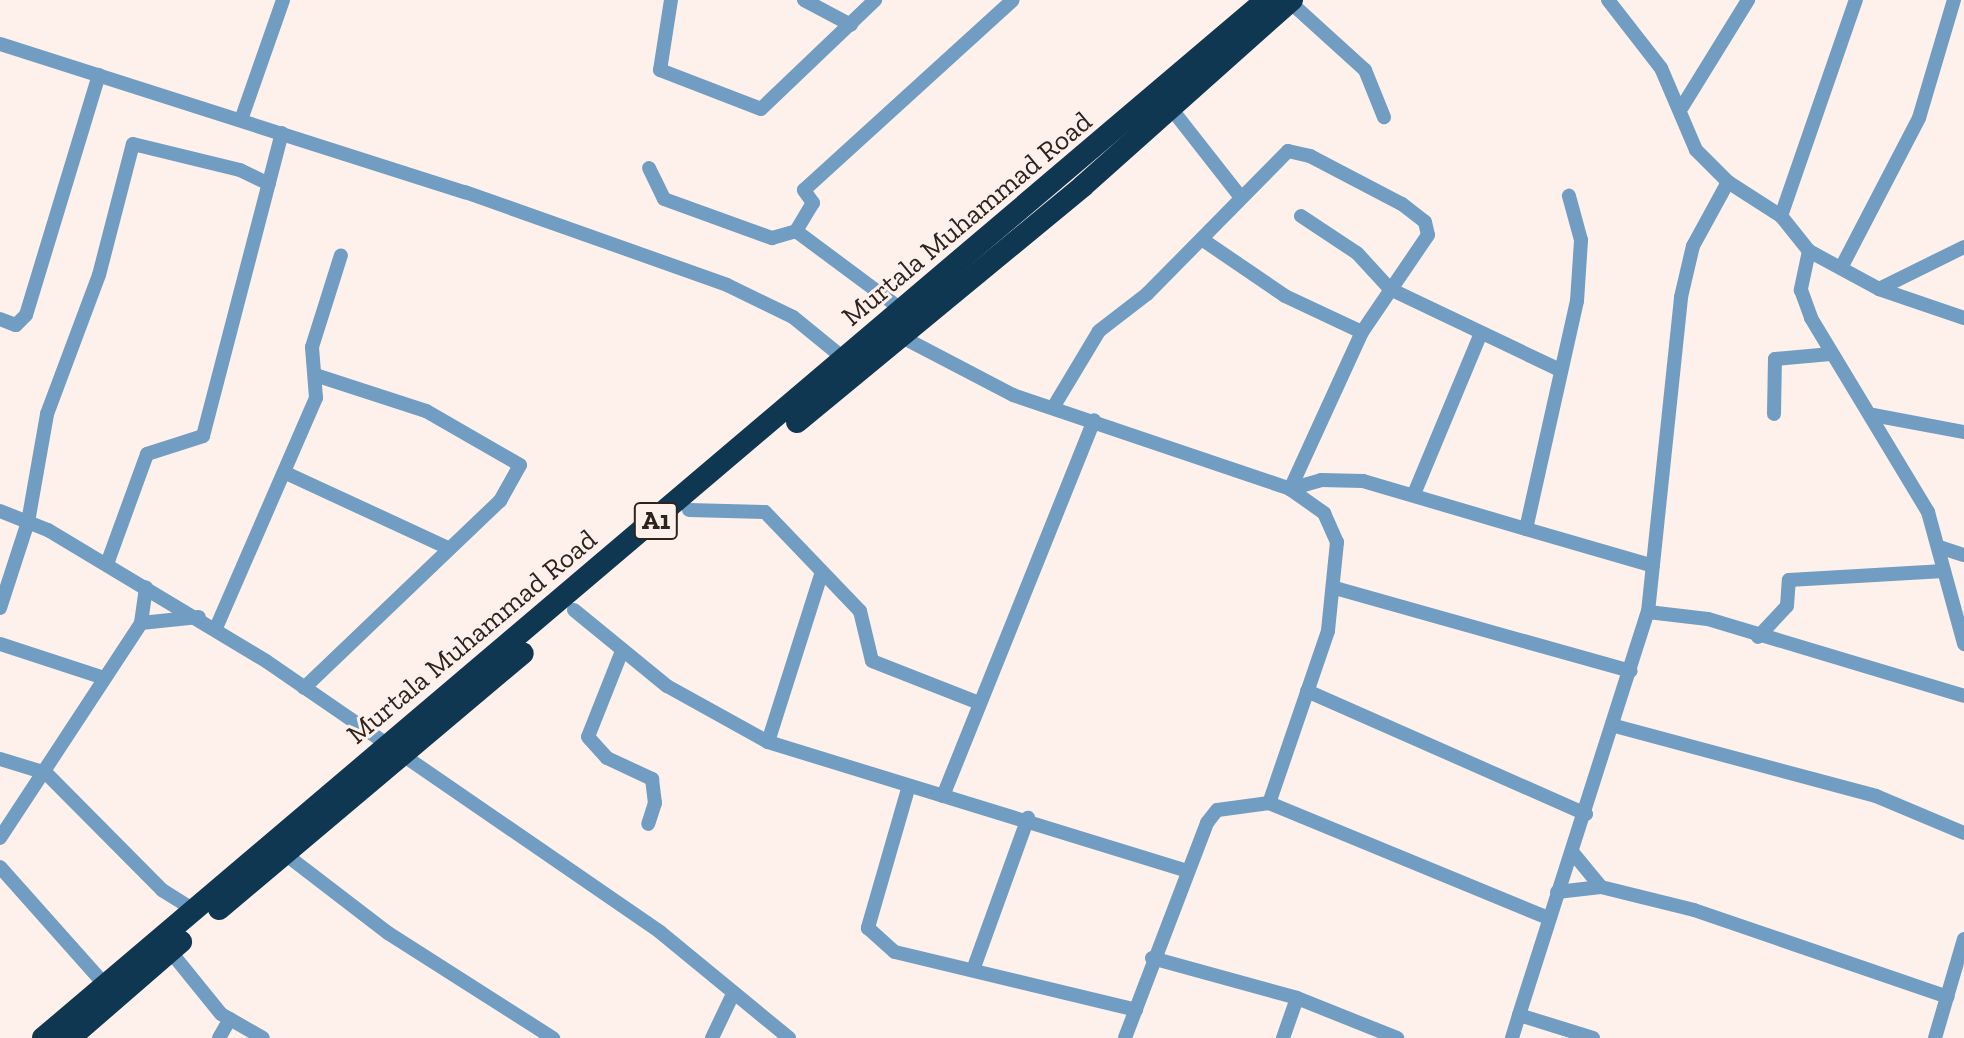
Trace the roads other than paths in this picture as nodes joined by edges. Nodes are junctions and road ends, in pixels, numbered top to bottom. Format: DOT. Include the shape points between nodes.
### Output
graph roads {
  1 [pos="283,0"];
  2 [pos="671,0"];
  3 [pos="804,0"];
  4 [pos="875,0"];
  5 [pos="1013,0"];
  6 [pos="1266,0"];
  7 [pos="1608,0"];
  8 [pos="1748,0"];
  9 [pos="1856,0"];
  10 [pos="1954,0"];
  11 [pos="1291,1"];
  12 [pos="851,25"];
  13 [pos="2,45"];
  14 [pos="0,60"];
  15 [pos="99,75"];
  16 [pos="1170,107"];
  17 [pos="1682,107"];
  18 [pos="1384,117"];
  19 [pos="241,120"];
  20 [pos="282,133"];
  21 [pos="649,168"];
  22 [pos="1077,179"];
  23 [pos="1728,182"];
  24 [pos="269,184"];
  25 [pos="1239,195"];
  26 [pos="1569,196"];
  27 [pos="1301,216"];
  28 [pos="1781,216"];
  29 [pos="796,231"];
  30 [pos="1203,240"];
  31 [pos="1964,247"];
  32 [pos="1809,251"];
  33 [pos="341,255"];
  34 [pos="972,267"];
  35 [pos="1841,268"];
  36 [pos="1390,289"];
  37 [pos="1879,289"];
  38 [pos="905,312"];
  39 [pos="1964,318"];
  40 [pos="0,319"];
  41 [pos="1362,332"];
  42 [pos="1481,333"];
  43 [pos="902,337"];
  44 [pos="1831,354"];
  45 [pos="847,361"];
  46 [pos="1560,370"];
  47 [pos="318,376"];
  48 [pos="1054,406"];
  49 [pos="1774,414"];
  50 [pos="1873,415"];
  51 [pos="1094,420"];
  52 [pos="1964,432"];
  53 [pos="288,474"];
  54 [pos="1290,489"];
  55 [pos="1414,494"];
  56 [pos="689,510"];
  57 [pos="0,511"];
  58 [pos="28,522"];
  59 [pos="1526,529"];
  60 [pos="446,547"];
  61 [pos="1939,547"];
  62 [pos="1964,555"];
  63 [pos="107,564"];
  64 [pos="1653,566"];
  65 [pos="1944,571"];
  66 [pos="605,572"];
  67 [pos="821,575"];
  68 [pos="146,587"];
  69 [pos="1335,588"];
  70 [pos="0,608"];
  71 [pos="574,610"];
  72 [pos="1648,612"];
  73 [pos="199,617"];
  74 [pos="141,623"];
  75 [pos="216,628"];
  76 [pos="1758,637"];
  77 [pos="0,644"];
  78 [pos="1964,644"];
  79 [pos="622,651"];
  80 [pos="1631,671"];
  81 [pos="101,677"];
  82 [pos="304,688"];
  83 [pos="1307,691"];
  84 [pos="1964,696"];
  85 [pos="979,703"];
  86 [pos="1615,726"];
  87 [pos="768,742"];
  88 [pos="393,753"];
  89 [pos="0,759"];
  90 [pos="46,773"];
  91 [pos="908,789"];
  92 [pos="943,796"];
  93 [pos="1269,803"];
  94 [pos="1586,814"];
  95 [pos="1028,818"];
  96 [pos="648,824"];
  97 [pos="1964,833"];
  98 [pos="0,838"];
  99 [pos="1573,853"];
  100 [pos="285,854"];
  101 [pos="0,867"];
  102 [pos="1184,870"];
  103 [pos="1601,887"];
  104 [pos="1557,892"];
  105 [pos="194,910"];
  106 [pos="1546,917"];
  107 [pos="1964,939"];
  108 [pos="170,951"];
  109 [pos="1152,958"];
  110 [pos="973,970"];
  111 [pos="105,985"];
  112 [pos="733,994"];
  113 [pos="1948,997"];
  114 [pos="1297,998"];
  115 [pos="1136,1010"];
  116 [pos="1519,1015"];
  117 [pos="230,1019"];
  118 [pos="546,1036"];
  119 [pos="43,1038"];
  120 [pos="70,1038"];
  121 [pos="219,1038"];
  122 [pos="263,1038"];
  123 [pos="712,1038"];
  124 [pos="789,1038"];
  125 [pos="1125,1038"];
  126 [pos="1283,1038"];
  127 [pos="1397,1038"];
  128 [pos="1512,1038"];
  129 [pos="1593,1038"];
  130 [pos="1935,1038"];
  1 -- 19 [label="street"];
  2 -- 12 [label="street" via="660,70 761,109"];
  3 -- 12 [label="street"];
  4 -- 12 [label="street"];
  5 -- 29 [label="street" via="824,167 804,190 813,203"];
  6 -- 22 [label="highway, Murtala Muhammad Road / A1"];
  7 -- 17 [label="street"];
  8 -- 17 [label="street"];
  9 -- 28 [label="street"];
  10 -- 35 [label="street" via="1919,118"];
  11 -- 16 [label="highway, Murtala Muhammad Road / A1"];
  11 -- 18 [label="street" via="1365,70"];
  13 -- 14 [label="street"];
  13 -- 15 [label="street"];
  15 -- 19 [label="street"];
  15 -- 40 [label="street" via="26,315 16,325"];
  16 -- 22 [label="highway, Murtala Muhammad Road / A1"];
  16 -- 25 [label="street"];
  17 -- 23 [label="street" via="1696,150"];
  19 -- 20 [label="street"];
  20 -- 24 [label="street"];
  20 -- 45 [label="street" via="727,285 793,317"];
  21 -- 29 [label="street" via="664,199 772,238"];
  22 -- 34 [label="highway, Murtala Muhammad Road / A1"];
  23 -- 28 [label="street"];
  23 -- 64 [label="street" via="1693,246 1681,297"];
  24 -- 58 [label="street" via="240,170 133,144 99,275 47,414"];
  24 -- 63 [label="street" via="203,436 147,454"];
  25 -- 30 [label="street"];
  25 -- 36 [label="street" via="1288,151 1402,204 1425,222 1428,235"];
  26 -- 46 [label="street" via="1581,240"];
  27 -- 36 [label="street" via="1357,253"];
  28 -- 32 [label="street"];
  29 -- 38 [label="street"];
  30 -- 41 [label="street" via="1285,296"];
  30 -- 48 [label="street" via="1099,331"];
  31 -- 37 [label="street"];
  32 -- 35 [label="street"];
  32 -- 44 [label="street" via="1801,290"];
  33 -- 47 [label="street" via="312,347"];
  34 -- 38 [label="highway, Murtala Muhammad Road / A1"];
  34 -- 43 [label="highway, Murtala Muhammad Road / A1"];
  35 -- 37 [label="street"];
  36 -- 41 [label="street"];
  36 -- 42 [label="street"];
  37 -- 39 [label="street"];
  38 -- 45 [label="highway, Murtala Muhammad Road / A1"];
  41 -- 54 [label="street"];
  42 -- 46 [label="street"];
  42 -- 55 [label="street"];
  43 -- 48 [label="street" via="915,350"];
  43 -- 56 [label="highway, Murtala Muhammad Road / A1"];
  44 -- 49 [label="street" via="1775,359"];
  44 -- 50 [label="street"];
  45 -- 66 [label="highway, Murtala Muhammad Road / A1"];
  46 -- 59 [label="street" via="1564,382"];
  47 -- 53 [label="street"];
  47 -- 60 [label="street" via="426,411 520,465 500,501"];
  48 -- 51 [label="street"];
  50 -- 52 [label="street"];
  50 -- 61 [label="street" via="1928,512"];
  51 -- 54 [label="street"];
  51 -- 85 [label="street"];
  53 -- 60 [label="street"];
  53 -- 75 [label="street"];
  54 -- 55 [label="street" via="1349,481"];
  54 -- 69 [label="street" via="1324,513 1337,542"];
  55 -- 59 [label="street"];
  56 -- 66 [label="highway, Murtala Muhammad Road / A1"];
  56 -- 67 [label="street" via="765,512"];
  57 -- 58 [label="street"];
  58 -- 63 [label="street"];
  58 -- 70 [label="street"];
  59 -- 64 [label="street"];
  60 -- 82 [label="street"];
  61 -- 62 [label="street"];
  61 -- 65 [label="street"];
  63 -- 68 [label="street"];
  64 -- 72 [label="street"];
  65 -- 76 [label="street" via="1789,580 1787,606"];
  65 -- 78 [label="street"];
  66 -- 71 [label="highway, Murtala Muhammad Road / A1"];
  66 -- 88 [label="highway, Murtala Muhammad Road / A1"];
  67 -- 85 [label="street" via="860,611 872,661"];
  67 -- 87 [label="street"];
  68 -- 73 [label="street"];
  68 -- 74 [label="street"];
  69 -- 80 [label="street"];
  69 -- 83 [label="street"];
  71 -- 79 [label="street"];
  71 -- 88 [label="highway, Murtala Muhammad Road / A1"];
  72 -- 76 [label="street" via="1708,619"];
  72 -- 80 [label="street"];
  73 -- 74 [label="street"];
  73 -- 75 [label="street"];
  74 -- 81 [label="street"];
  75 -- 82 [label="street"];
  76 -- 84 [label="street"];
  77 -- 81 [label="street"];
  79 -- 87 [label="street" via="667,686"];
  79 -- 96 [label="street" via="588,737 607,758 652,779 655,803"];
  80 -- 86 [label="street"];
  81 -- 90 [label="street"];
  82 -- 88 [label="street"];
  83 -- 93 [label="street"];
  83 -- 94 [label="street"];
  85 -- 92 [label="street"];
  86 -- 94 [label="street"];
  86 -- 97 [label="street" via="1876,796"];
  87 -- 91 [label="street"];
  88 -- 100 [label="highway, Murtala Muhammad Road / A1"];
  88 -- 105 [label="highway, Murtala Muhammad Road / A1"];
  88 -- 112 [label="street" via="660,932"];
  89 -- 90 [label="street"];
  90 -- 98 [label="street"];
  90 -- 105 [label="street" via="162,890"];
  91 -- 92 [label="street"];
  91 -- 110 [label="street" via="868,928 895,952"];
  92 -- 95 [label="street"];
  93 -- 102 [label="street" via="1217,810"];
  93 -- 106 [label="street"];
  94 -- 99 [label="street"];
  95 -- 102 [label="street"];
  95 -- 110 [label="street"];
  99 -- 103 [label="street"];
  99 -- 104 [label="street"];
  100 -- 108 [label="highway, Murtala Muhammad Road / A1"];
  100 -- 118 [label="street" via="365,917"];
  101 -- 111 [label="street"];
  102 -- 109 [label="street"];
  103 -- 104 [label="street"];
  103 -- 113 [label="street" via="1694,910"];
  104 -- 106 [label="street"];
  105 -- 111 [label="highway, Murtala Muhammad Road / A1"];
  106 -- 116 [label="street"];
  107 -- 113 [label="street"];
  108 -- 117 [label="street"];
  108 -- 120 [label="highway, Murtala Muhammad Road / A1"];
  109 -- 114 [label="street"];
  109 -- 115 [label="street"];
  110 -- 115 [label="street"];
  111 -- 119 [label="highway, Murtala Muhammad Road / A1"];
  112 -- 123 [label="street"];
  112 -- 124 [label="street"];
  113 -- 130 [label="street"];
  114 -- 126 [label="street"];
  114 -- 127 [label="street"];
  115 -- 125 [label="street"];
  116 -- 128 [label="street"];
  116 -- 129 [label="street"];
  117 -- 121 [label="street"];
  117 -- 122 [label="street"];
}
